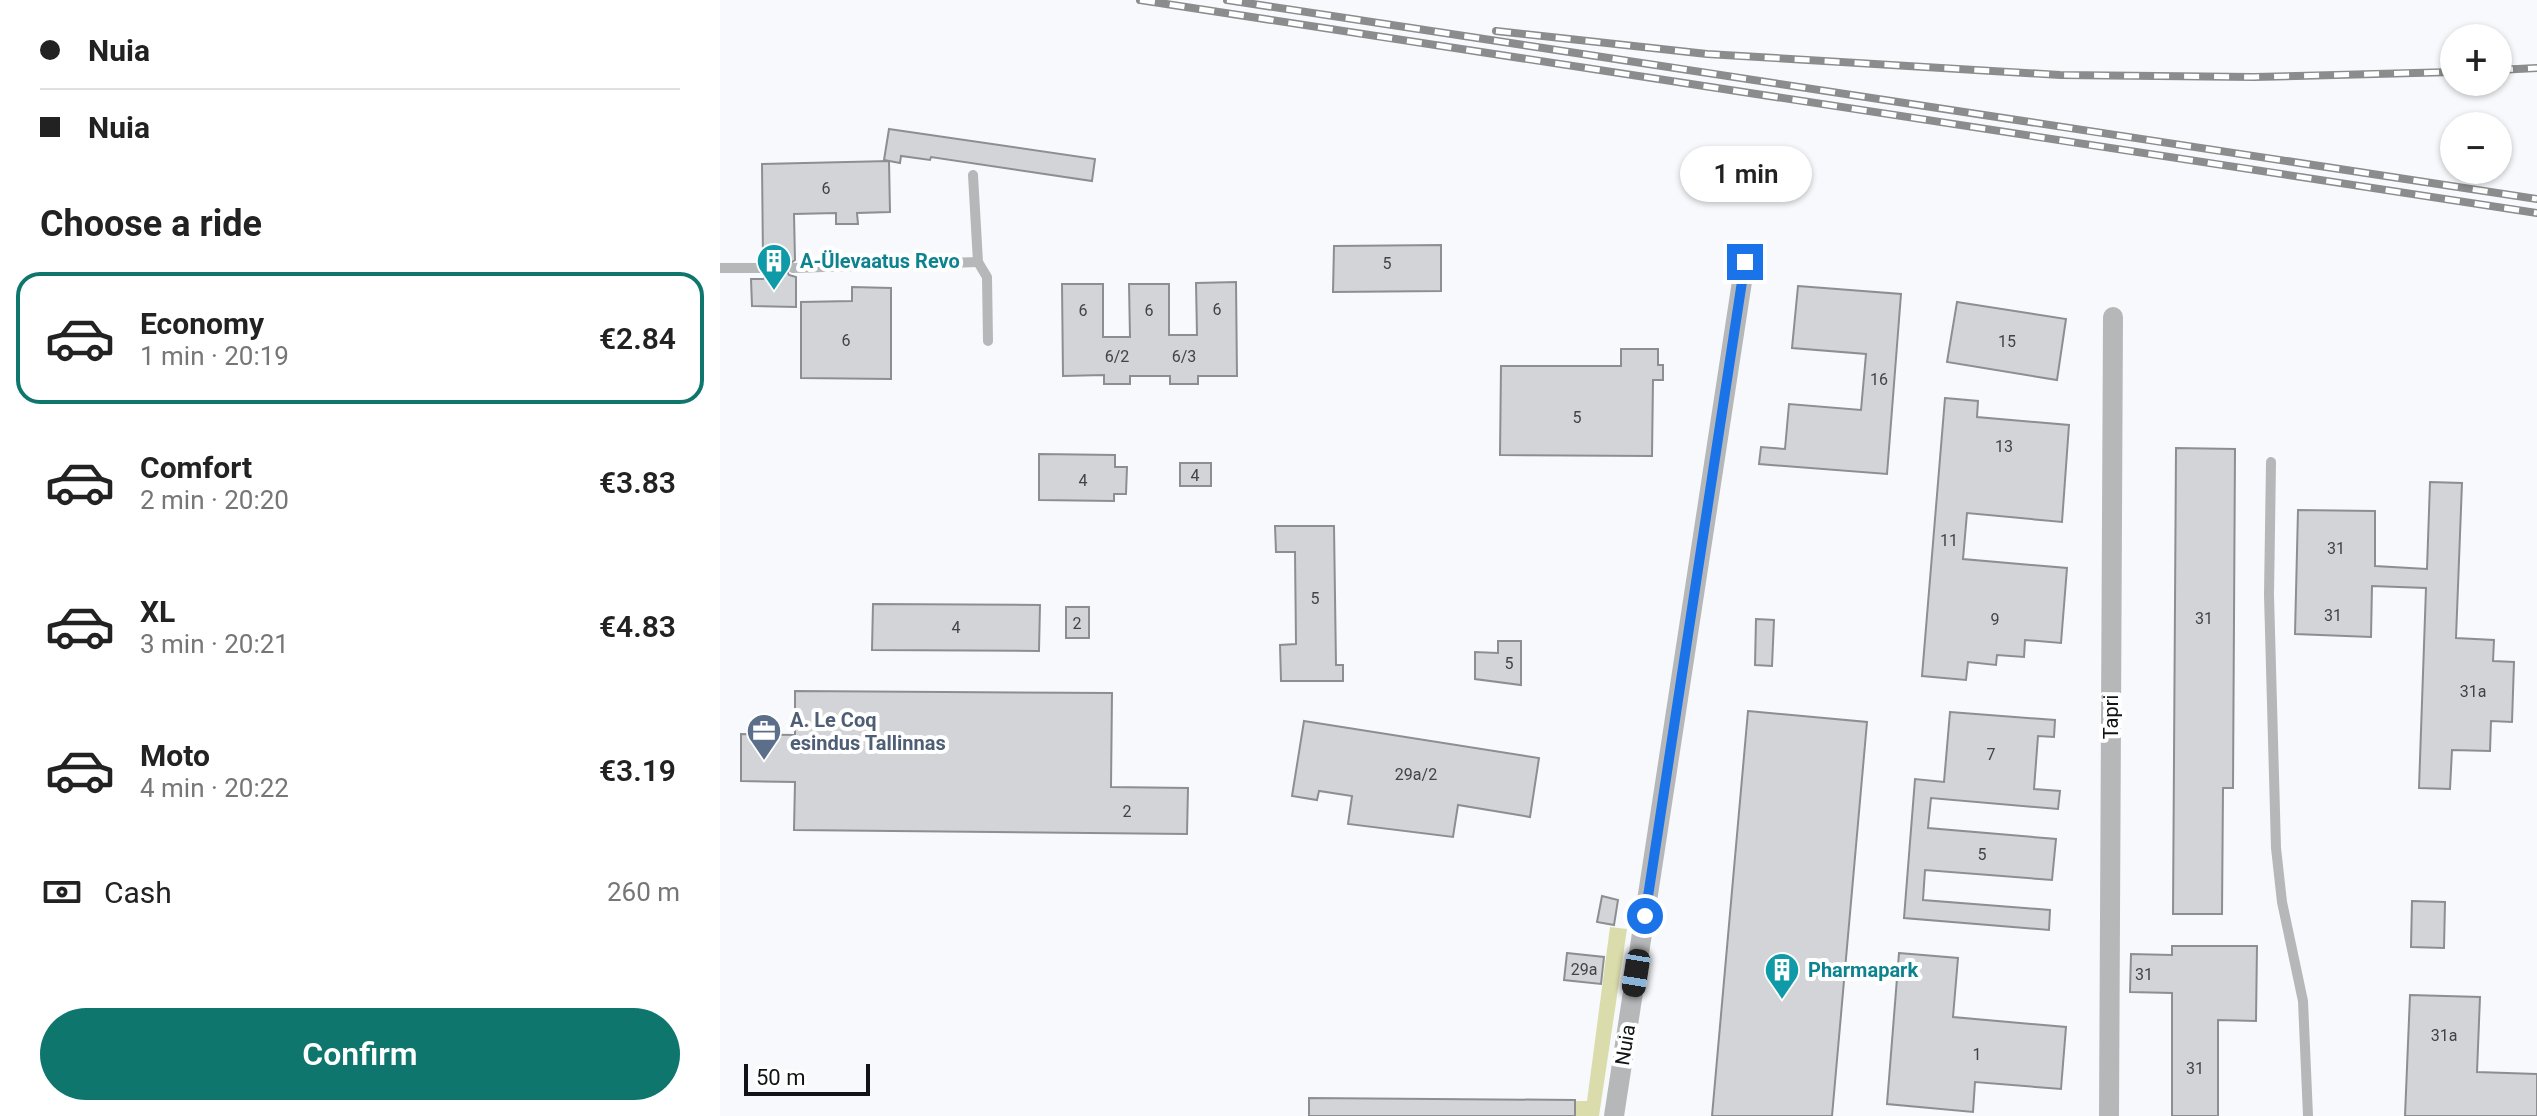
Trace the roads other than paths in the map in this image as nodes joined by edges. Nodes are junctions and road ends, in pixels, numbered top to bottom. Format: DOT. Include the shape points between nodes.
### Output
graph roads {
  1 [pos="973,175"];
  2 [pos="978,262"];
  3 [pos="1745,262"];
  4 [pos="720,268"];
  5 [pos="769,268"];
  6 [pos="793,268"];
  7 [pos="2113,317"];
  8 [pos="988,341"];
  9 [pos="2271,462"];
  10 [pos="1614,1116"];
  11 [pos="2109,1116"];
  12 [pos="2308,1116"];
  1 -- 2 [label="lane"];
  2 -- 6 [label="lane"];
  2 -- 8 [label="lane" via="987,277"];
  3 -- 10 [label="street, Nuia"];
  4 -- 5 [label="lane"];
  7 -- 11 [label="street, Tapri"];
  9 -- 12 [label="lane" via="2276,848 2303,1001"];
}
